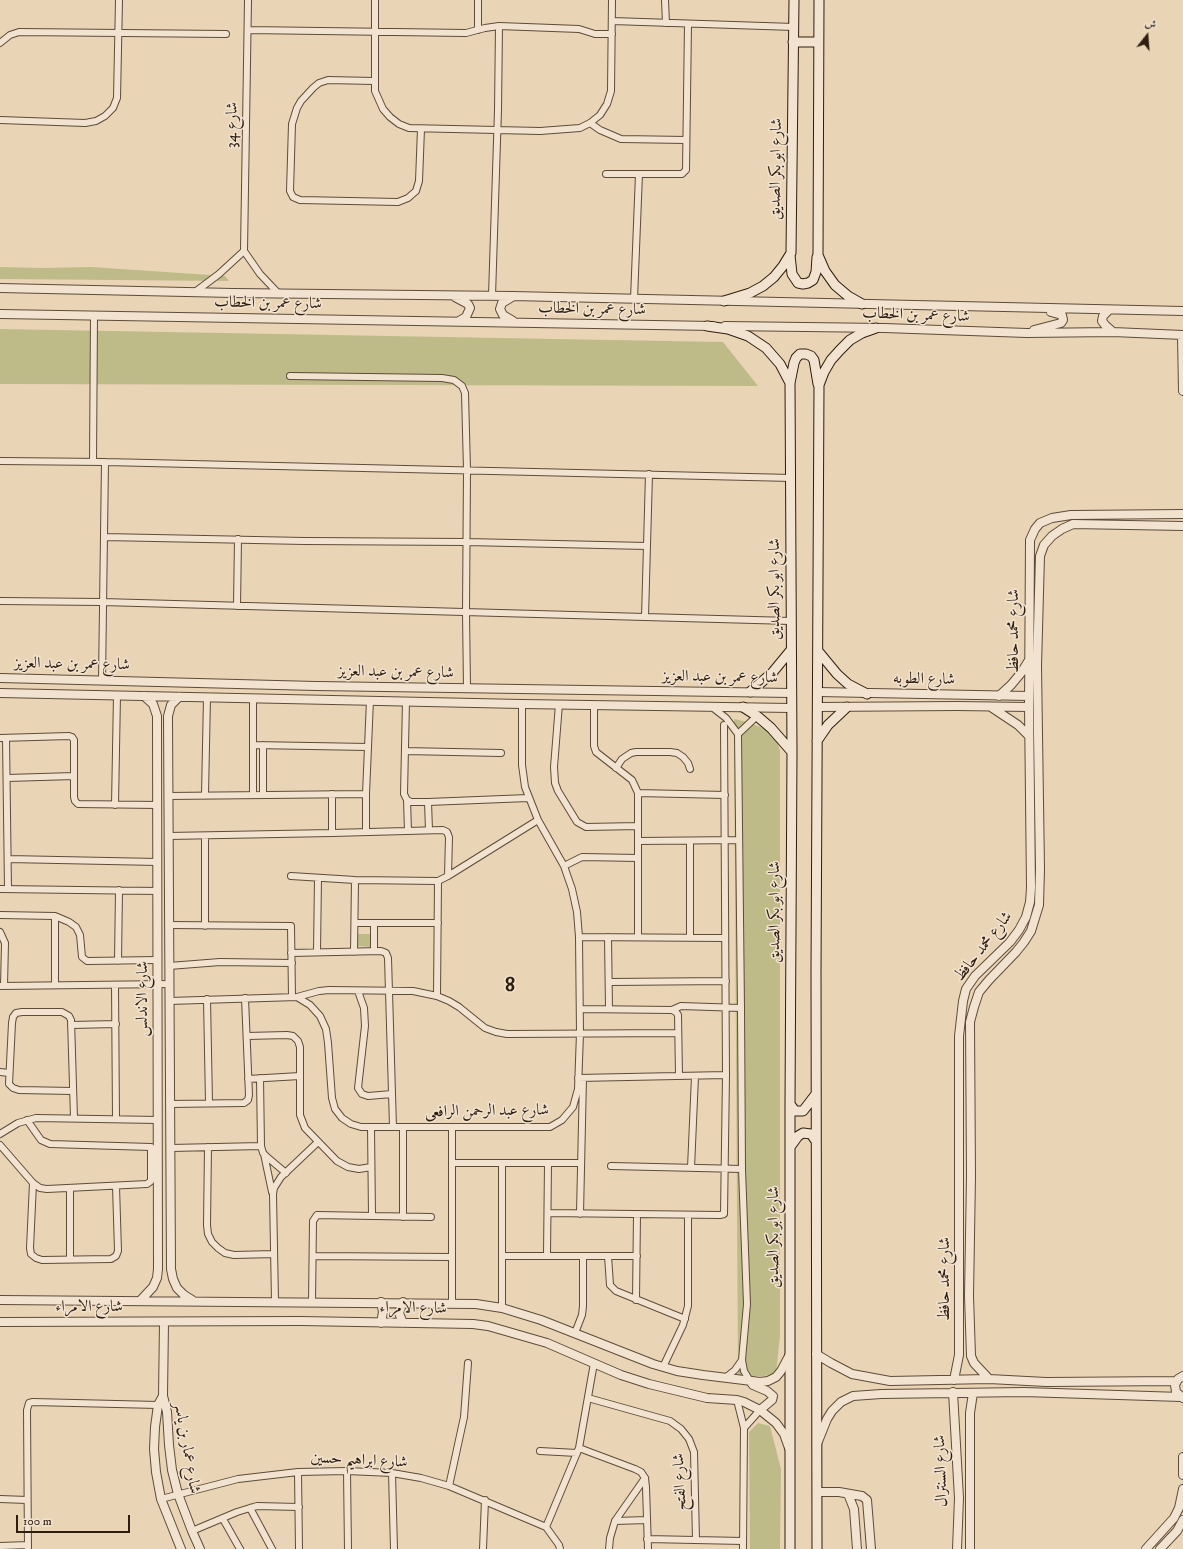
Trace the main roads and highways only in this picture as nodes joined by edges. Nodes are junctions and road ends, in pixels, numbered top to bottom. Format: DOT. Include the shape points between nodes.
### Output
graph roads {
  1 [pos="794,0"];
  2 [pos="819,0"];
  3 [pos="793,42"];
  4 [pos="818,42"];
  5 [pos="791,253"];
  6 [pos="818,255"];
  7 [pos="724,301"];
  8 [pos="862,304"];
  9 [pos="707,326"];
  10 [pos="876,328"];
  11 [pos="790,383"];
  12 [pos="819,385"];
  13 [pos="791,650"];
  14 [pos="818,652"];
  15 [pos="753,692"];
  16 [pos="866,694"];
  17 [pos="743,707"];
  18 [pos="847,707"];
  19 [pos="816,742"];
  20 [pos="792,752"];
  21 [pos="816,1094"];
  22 [pos="790,1104"];
  23 [pos="816,1141"];
  24 [pos="790,1148"];
  25 [pos="790,1549"];
  26 [pos="817,1549"];
  1 -- 3 [label="main road, شارع ابو بكر الصديق"];
  2 -- 4 [label="main road"];
  3 -- 4 [label="main road"];
  3 -- 5 [label="main road, شارع ابو بكر الصديق"];
  4 -- 6 [label="main road"];
  5 -- 6 [label="main road, شارع ابو بكر الصديق" via="792,274 794,279 803,284 813,280"];
  5 -- 7 [label="main road" via="784,266 763,286"];
  6 -- 8 [label="main road" via="835,285"];
  9 -- 11 [label="main road, شارع ابو بكر الصديق" via="728,329 748,336 766,348 780,364"];
  10 -- 12 [label="main road" via="850,340 840,350 827,366"];
  11 -- 12 [label="main road" via="796,358 800,354 806,354 814,360"];
  11 -- 13 [label="main road, شارع ابو بكر الصديق"];
  12 -- 14 [label="main road"];
  13 -- 15 [label="main road"];
  13 -- 20 [label="main road, شارع ابو بكر الصديق"];
  14 -- 16 [label="main road" via="848,684"];
  14 -- 19 [label="main road"];
  17 -- 20 [label="main road" via="756,711"];
  18 -- 19 [label="main road" via="828,725"];
  19 -- 21 [label="main road"];
  20 -- 22 [label="main road, شارع ابو بكر الصديق"];
  21 -- 22 [label="main road" via="802,1111 795,1111"];
  21 -- 23 [label="main road"];
  22 -- 24 [label="main road, شارع ابو بكر الصديق"];
  23 -- 24 [label="main road" via="811,1134 803,1133"];
  23 -- 26 [label="main road"];
  24 -- 25 [label="main road, شارع ابو بكر الصديق"];
}
